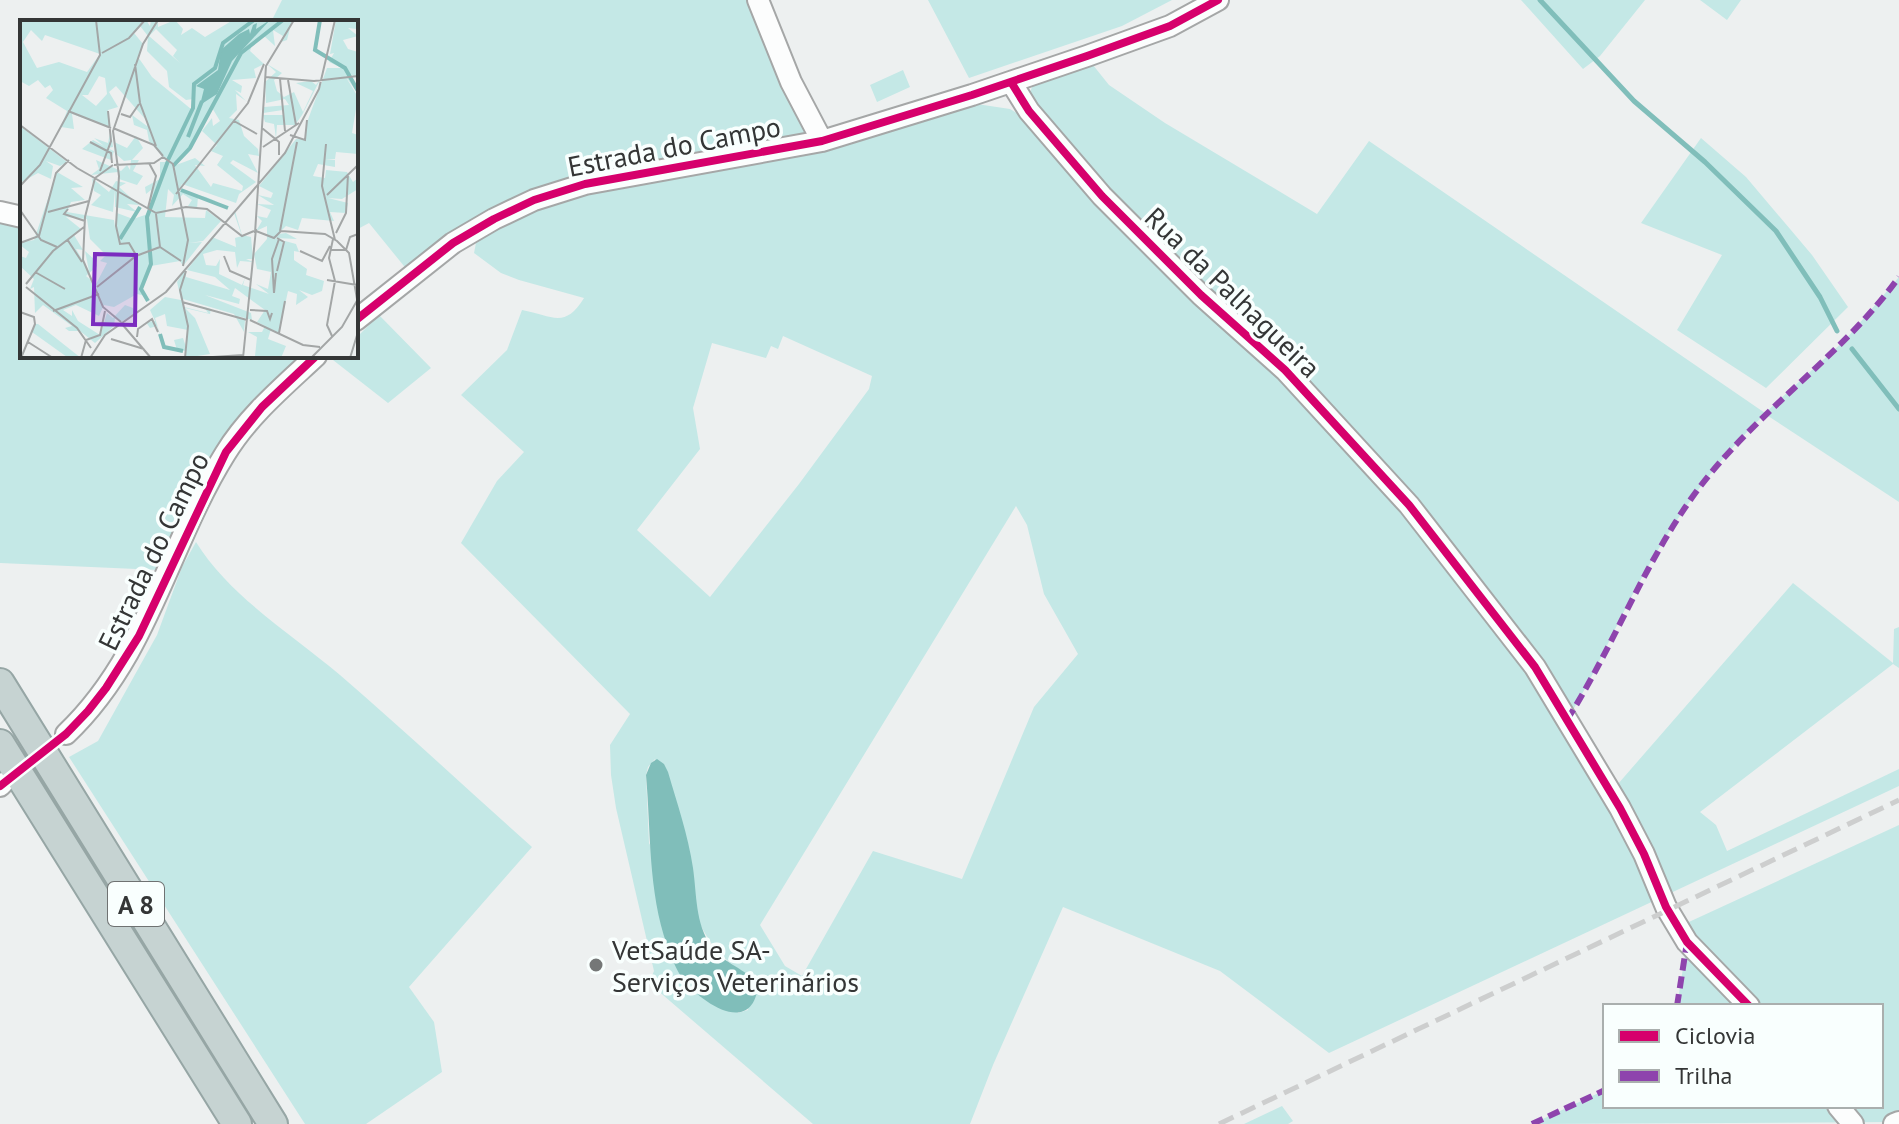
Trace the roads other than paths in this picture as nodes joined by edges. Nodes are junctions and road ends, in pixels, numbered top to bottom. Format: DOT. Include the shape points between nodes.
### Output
graph roads {
  1 [pos="758,0"];
  2 [pos="1218,0"];
  3 [pos="1011,82"];
  4 [pos="822,141"];
  5 [pos="0,212"];
  6 [pos="20,217"];
  7 [pos="359,312"];
  8 [pos="314,358"];
  9 [pos="0,683"];
  10 [pos="66,734"];
  11 [pos="0,744"];
  12 [pos="1747,1004"];
  13 [pos="1840,1108"];
  14 [pos="237,1124"];
  15 [pos="273,1124"];
  16 [pos="1853,1124"];
  1 -- 4 [label="street"];
  2 -- 3 [label="street, Estrada do Campo" via="1170,26"];
  3 -- 4 [label="street, Estrada do Campo"];
  3 -- 12 [label="street, Rua da Palhagueira" via="1029,111 1102,196 1285,370 1409,505 1535,667 1620,808 1687,942"];
  4 -- 7 [label="street, Estrada do Campo" via="585,184 534,200 453,243"];
  5 -- 6 [label="street"];
  8 -- 10 [label="street, Estrada do Campo" via="262,407 226,452 139,636 106,688"];
  9 -- 15 [label="highway, A 8"];
  11 -- 14 [label="highway, A 8"];
  13 -- 16 [label="street"];
}
